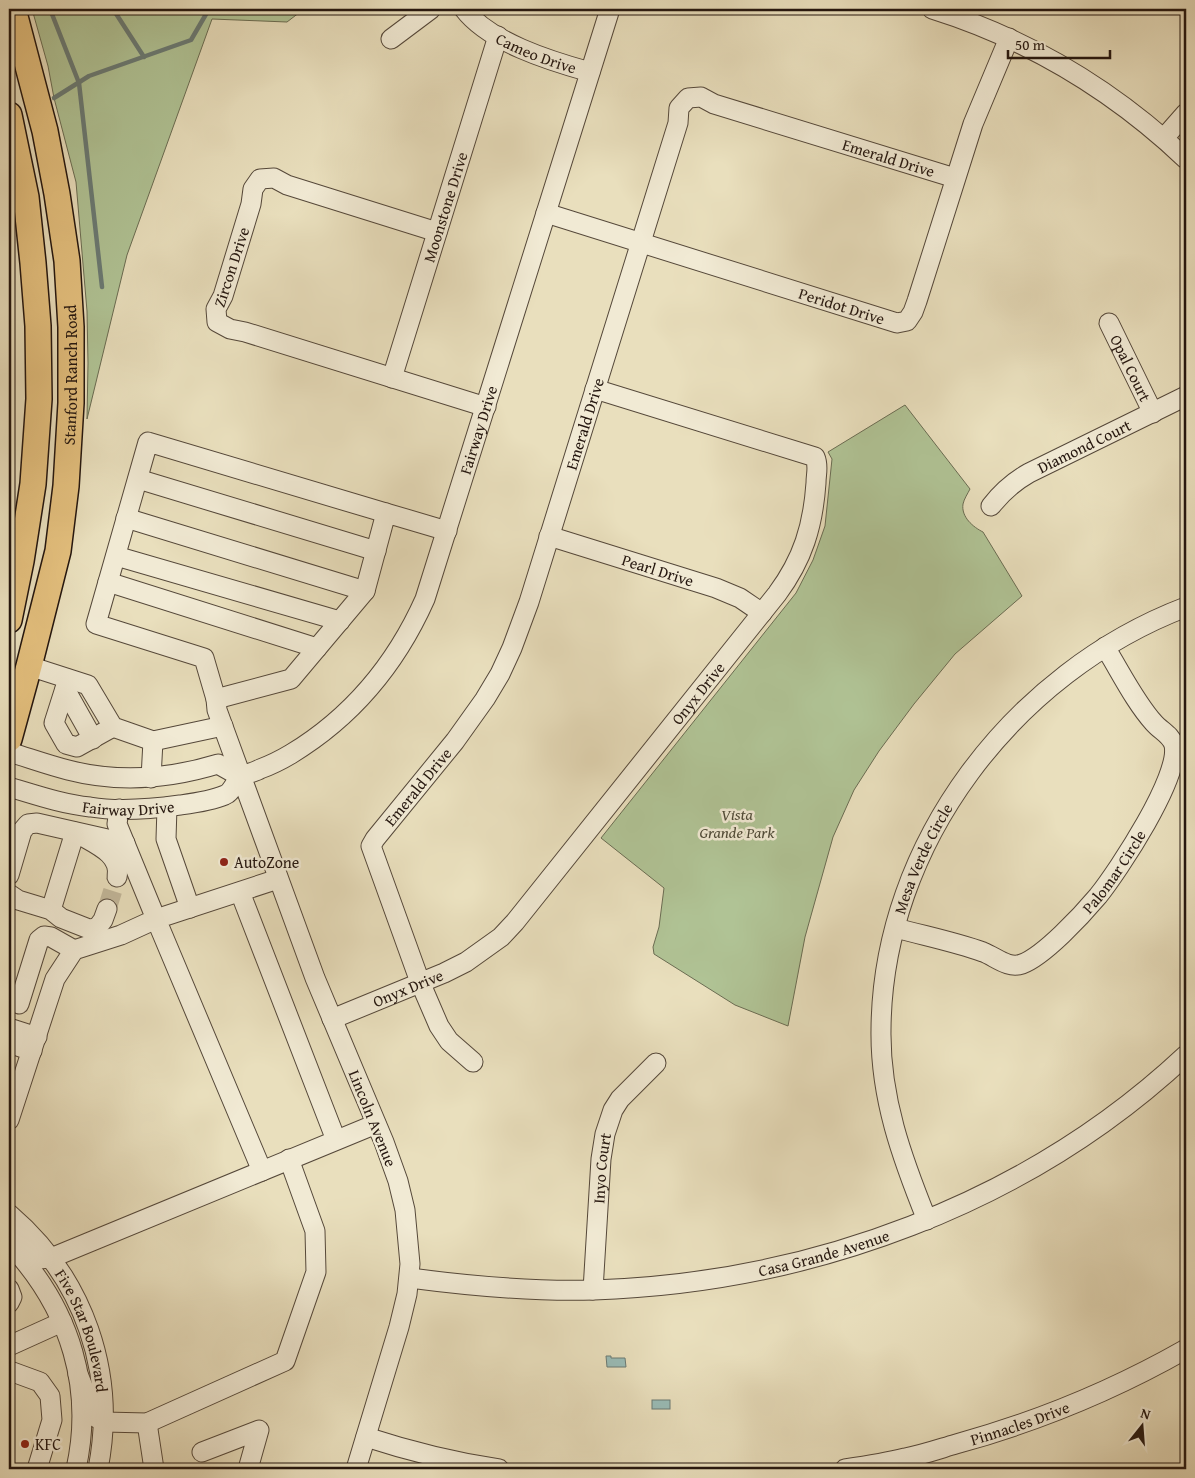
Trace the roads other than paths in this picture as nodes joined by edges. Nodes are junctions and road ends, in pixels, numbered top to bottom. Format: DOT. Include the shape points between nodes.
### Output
graph roads {
  1 [pos="13,9"];
  2 [pos="431,9"];
  3 [pos="464,9"];
  4 [pos="610,9"];
  5 [pos="932,9"];
  6 [pos="498,36"];
  7 [pos="1009,38"];
  8 [pos="391,39"];
  9 [pos="590,72"];
  10 [pos="1186,113"];
  11 [pos="9,115"];
  12 [pos="1164,138"];
  13 [pos="1186,159"];
  14 [pos="955,178"];
  15 [pos="546,213"];
  16 [pos="437,232"];
  17 [pos="641,242"];
  18 [pos="1109,322"];
  19 [pos="392,378"];
  20 [pos="595,389"];
  21 [pos="1186,396"];
  22 [pos="486,407"];
  23 [pos="1153,413"];
  24 [pos="138,479"];
  25 [pos="991,506"];
  26 [pos="386,513"];
  27 [pos="126,518"];
  28 [pos="447,531"];
  29 [pos="549,536"];
  30 [pos="376,551"];
  31 [pos="116,556"];
  32 [pos="15,560"];
  33 [pos="108,582"];
  34 [pos="364,591"];
  35 [pos="1186,607"];
  36 [pos="762,613"];
  37 [pos="9,620"];
  38 [pos="340,621"];
  39 [pos="1105,647"];
  40 [pos="317,648"];
  41 [pos="29,666"];
  42 [pos="67,684"];
  43 [pos="216,699"];
  44 [pos="222,726"];
  45 [pos="114,727"];
  46 [pos="9,739"];
  47 [pos="92,739"];
  48 [pos="153,741"];
  49 [pos="9,752"];
  50 [pos="241,777"];
  51 [pos="151,778"];
  52 [pos="9,787"];
  53 [pos="166,807"];
  54 [pos="119,809"];
  55 [pos="75,832"];
  56 [pos="125,843"];
  57 [pos="9,872"];
  58 [pos="117,878"];
  59 [pos="278,879"];
  60 [pos="240,892"];
  61 [pos="9,894"];
  62 [pos="190,908"];
  63 [pos="107,909"];
  64 [pos="51,910"];
  65 [pos="156,919"];
  66 [pos="896,928"];
  67 [pos="74,950"];
  68 [pos="420,982"];
  69 [pos="14,1002"];
  70 [pos="45,1013"];
  71 [pos="332,1019"];
  72 [pos="9,1028"];
  73 [pos="9,1043"];
  74 [pos="35,1044"];
  75 [pos="1186,1055"];
  76 [pos="472,1062"];
  77 [pos="656,1063"];
  78 [pos="9,1120"];
  79 [pos="376,1124"];
  80 [pos="336,1140"];
  81 [pos="290,1159"];
  82 [pos="262,1171"];
  83 [pos="9,1214"];
  84 [pos="927,1220"];
  85 [pos="10,1247"];
  86 [pos="51,1258"];
  87 [pos="410,1278"];
  88 [pos="9,1289"];
  89 [pos="593,1290"];
  90 [pos="9,1302"];
  91 [pos="62,1322"];
  92 [pos="9,1346"];
  93 [pos="1186,1349"];
  94 [pos="9,1372"];
  95 [pos="78,1374"];
  96 [pos="104,1422"];
  97 [pos="147,1423"];
  98 [pos="366,1437"];
  99 [pos="202,1452"];
  100 [pos="37,1469"];
  101 [pos="76,1469"];
  102 [pos="98,1469"];
  103 [pos="154,1469"];
  104 [pos="248,1469"];
  105 [pos="356,1469"];
  106 [pos="499,1469"];
  107 [pos="845,1469"];
  1 -- 41 [label="main road, Stanford Ranch Road" via="41,113 55,185 67,261 71,327 71,403 65,495 58,551"];
  2 -- 8 [label="street"];
  3 -- 6 [label="street, Cameo Drive" via="481,26"];
  4 -- 9 [label="street, Fairway Drive"];
  5 -- 7 [label="street"];
  6 -- 9 [label="street, Cameo Drive" via="522,50"];
  6 -- 16 [label="street, Moonstone Drive"];
  7 -- 12 [label="street" via="1084,78"];
  7 -- 14 [label="street, Peridot Drive" via="976,116"];
  9 -- 15 [label="street, Fairway Drive"];
  10 -- 12 [label="street"];
  11 -- 32 [label="main road, Stanford Ranch Road" via="26,197 34,263 39,398 33,484"];
  12 -- 13 [label="street"];
  14 -- 17 [label="street, Peridot Drive" via="917,301 907,321 897,323"];
  14 -- 17 [label="street, Emerald Drive" via="714,104 702,96 688,98 679,108 678,123"];
  15 -- 17 [label="street, Peridot Drive"];
  15 -- 22 [label="street, Fairway Drive"];
  16 -- 19 [label="street, Moonstone Drive"];
  16 -- 19 [label="street, Zircon Drive" via="287,185 274,178 260,178 253,189 229,278 216,308 217,322 230,329"];
  17 -- 20 [label="street, Emerald Drive"];
  18 -- 23 [label="street, Opal Court"];
  19 -- 22 [label="street, Zircon Drive"];
  20 -- 29 [label="street, Emerald Drive"];
  20 -- 36 [label="street, Onyx Drive" via="814,457 818,465 813,515 802,552 787,581"];
  21 -- 23 [label="street, Diamond Court"];
  22 -- 28 [label="street, Fairway Drive"];
  23 -- 25 [label="street, Diamond Court" via="1029,473 1001,493"];
  24 -- 26 [label="street" via="148,442"];
  24 -- 27 [label="street"];
  24 -- 30 [label="street"];
  26 -- 28 [label="street"];
  26 -- 30 [label="street"];
  27 -- 31 [label="street"];
  27 -- 34 [label="street"];
  28 -- 50 [label="street, Fairway Drive" via="416,619 375,682 336,723 311,741 270,765"];
  29 -- 36 [label="street, Pearl Drive" via="716,588 740,598"];
  29 -- 68 [label="street, Emerald Drive" via="521,625 500,674 455,741 371,846"];
  30 -- 34 [label="street"];
  31 -- 33 [label="street"];
  31 -- 38 [label="street"];
  32 -- 37 [label="main road, Stanford Ranch Road"];
  33 -- 40 [label="street"];
  33 -- 43 [label="street, Lincoln Avenue" via="96,624 204,658"];
  34 -- 38 [label="street"];
  35 -- 39 [label="street, Mesa Verde Circle"];
  36 -- 68 [label="street, Onyx Drive" via="516,922 466,962"];
  38 -- 40 [label="street"];
  39 -- 66 [label="street, Mesa Verde Circle" via="1076,666 1030,705 1005,729 968,775 933,831 904,898"];
  39 -- 66 [label="street, Palomar Circle" via="1148,717 1171,738 1174,748 1172,765 1152,810 1098,896 1039,954 1021,965 1008,965 983,952"];
  40 -- 43 [label="street" via="291,679"];
  41 -- 42 [label="street"];
  41 -- 46 [label="main road, Stanford Ranch Road"];
  42 -- 45 [label="street" via="88,685"];
  42 -- 47 [label="street"];
  42 -- 47 [label="street" via="54,723 66,744 77,747"];
  43 -- 44 [label="street, Lincoln Avenue"];
  44 -- 48 [label="street"];
  44 -- 50 [label="street, Lincoln Avenue"];
  45 -- 47 [label="street"];
  45 -- 48 [label="street"];
  48 -- 51 [label="street"];
  49 -- 51 [label="street, Fairway Drive" via="83,774"];
  50 -- 51 [label="street, Fairway Drive" via="218,764"];
  50 -- 53 [label="street, Fairway Drive" via="227,795"];
  50 -- 59 [label="street, Lincoln Avenue"];
  52 -- 54 [label="street, Fairway Drive" via="58,801"];
  53 -- 54 [label="street, Fairway Drive"];
  53 -- 62 [label="street" via="166,839"];
  54 -- 56 [label="street" via="117,824"];
  55 -- 56 [label="street"];
  55 -- 57 [label="street" via="28,824 22,831"];
  55 -- 58 [label="street" via="112,855"];
  55 -- 64 [label="street"];
  56 -- 65 [label="street"];
  59 -- 60 [label="street"];
  59 -- 71 [label="street, Lincoln Avenue"];
  60 -- 62 [label="street"];
  60 -- 80 [label="street"];
  61 -- 64 [label="street"];
  62 -- 65 [label="street"];
  63 -- 64 [label="street" via="97,928 89,929 61,918"];
  65 -- 67 [label="street" via="121,935"];
  65 -- 82 [label="street"];
  66 -- 84 [label="street, Mesa Verde Circle" via="882,1001 882,1062 896,1136"];
  67 -- 69 [label="street" via="51,936 39,940"];
  67 -- 70 [label="street" via="56,979"];
  68 -- 71 [label="street, Onyx Drive"];
  68 -- 76 [label="street" via="439,1026 449,1041"];
  69 -- 70 [label="street"];
  70 -- 74 [label="street"];
  71 -- 79 [label="street, Lincoln Avenue"];
  72 -- 74 [label="street"];
  73 -- 74 [label="street"];
  74 -- 78 [label="street"];
  75 -- 84 [label="street, Casa Grande Avenue" via="1124,1109 1072,1145 975,1199"];
  77 -- 89 [label="street, Inyo Court" via="620,1099 605,1134 600,1159"];
  79 -- 80 [label="street"];
  79 -- 87 [label="street, Lincoln Avenue" via="406,1210"];
  80 -- 81 [label="street"];
  81 -- 82 [label="street"];
  81 -- 97 [label="street" via="315,1231 316,1272 285,1361"];
  82 -- 86 [label="street"];
  83 -- 86 [label="street, Five Star Boulevard"];
  84 -- 89 [label="street, Casa Grande Avenue" via="822,1256 726,1278"];
  85 -- 86 [label="street" via="18,1242 39,1258"];
  85 -- 91 [label="street, Five Star Boulevard" via="30,1267"];
  86 -- 96 [label="street, Five Star Boulevard" via="68,1283 94,1343 102,1386"];
  87 -- 89 [label="street, Casa Grande Avenue" via="512,1289"];
  87 -- 98 [label="street, Lincoln Avenue"];
  88 -- 90 [label="street" via="12,1297"];
  91 -- 92 [label="street"];
  91 -- 95 [label="street, Five Star Boulevard"];
  93 -- 107 [label="street, Pinnacles Drive" via="1051,1414 906,1458"];
  94 -- 100 [label="street" via="40,1382 50,1396 52,1420"];
  95 -- 96 [label="street" via="95,1416"];
  95 -- 101 [label="street, Five Star Boulevard" via="82,1430"];
  96 -- 97 [label="street"];
  96 -- 102 [label="street, Five Star Boulevard"];
  97 -- 103 [label="street"];
  98 -- 105 [label="street, Lincoln Avenue"];
  98 -- 106 [label="street" via="421,1453"];
  99 -- 104 [label="street" via="259,1430"];
}
